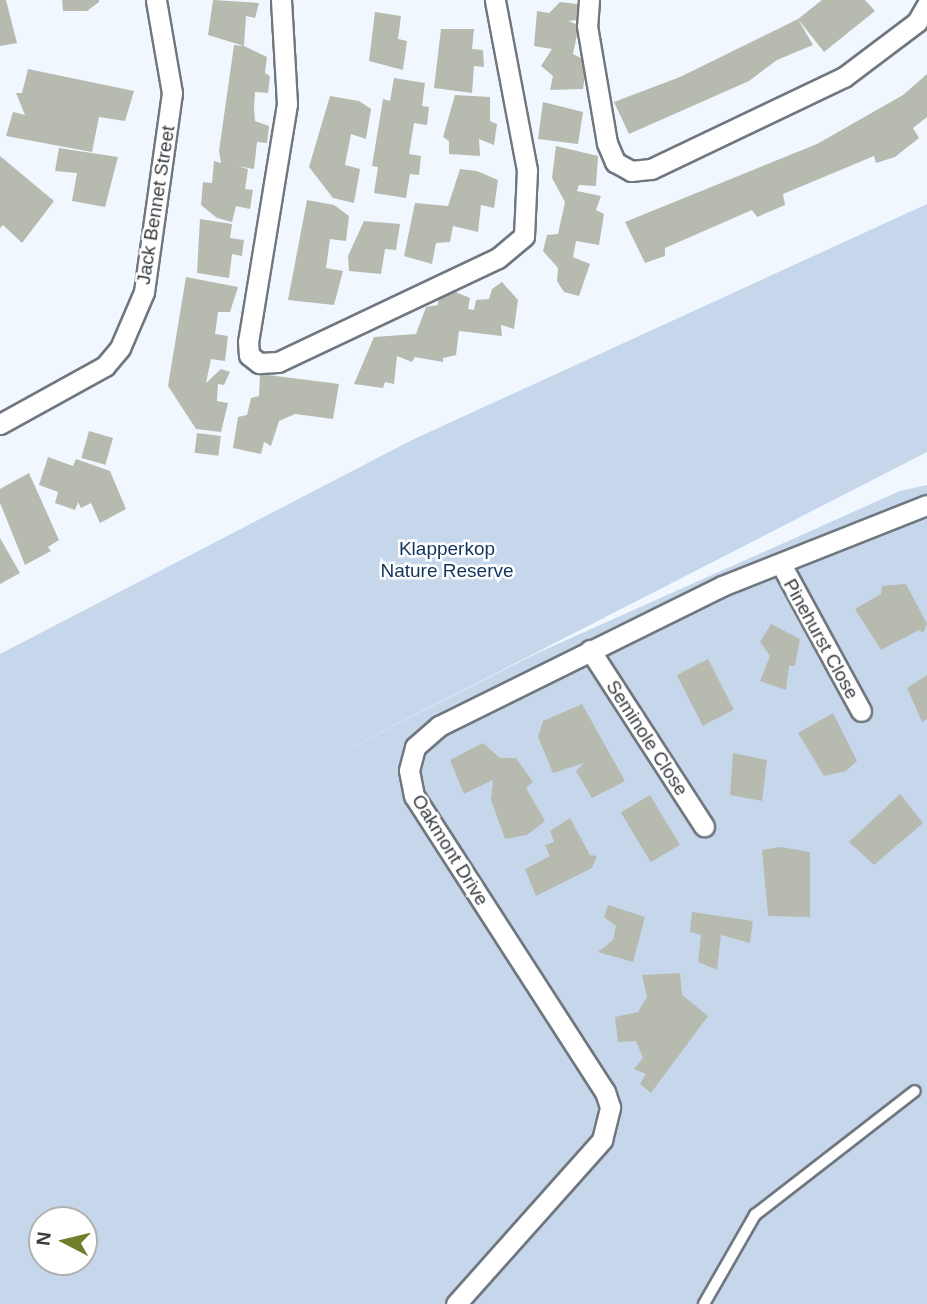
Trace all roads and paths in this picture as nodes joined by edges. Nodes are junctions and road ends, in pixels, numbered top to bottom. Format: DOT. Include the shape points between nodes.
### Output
graph roads {
  1 [pos="156,0"];
  2 [pos="281,0"];
  3 [pos="495,0"];
  4 [pos="589,0"];
  5 [pos="927,5"];
  6 [pos="0,424"];
  7 [pos="927,505"];
  8 [pos="782,566"];
  9 [pos="590,650"];
  10 [pos="861,711"];
  11 [pos="704,827"];
  12 [pos="915,1091"];
  13 [pos="456,1304"];
  14 [pos="704,1304"];
  1 -- 6 [label="street, Jack Bennet Street" via="172,93 144,292 120,348 105,366"];
  2 -- 3 [label="street" via="286,104 248,341 249,355 259,363 278,362 498,258 524,236 527,170"];
  4 -- 5 [label="street" via="587,26 607,143 615,162 631,171 651,169 844,77 917,22"];
  7 -- 8 [label="street, Oakmont Drive" via="880,520"];
  8 -- 9 [label="street, Oakmont Drive" via="722,586"];
  8 -- 10 [label="street, Pinehurst Close"];
  9 -- 11 [label="street, Seminole Close"];
  9 -- 13 [label="street, Oakmont Drive" via="429,732 410,760 414,796 605,1092 610,1107 603,1140"];
  12 -- 14 [label="lane" via="755,1215"];
}
